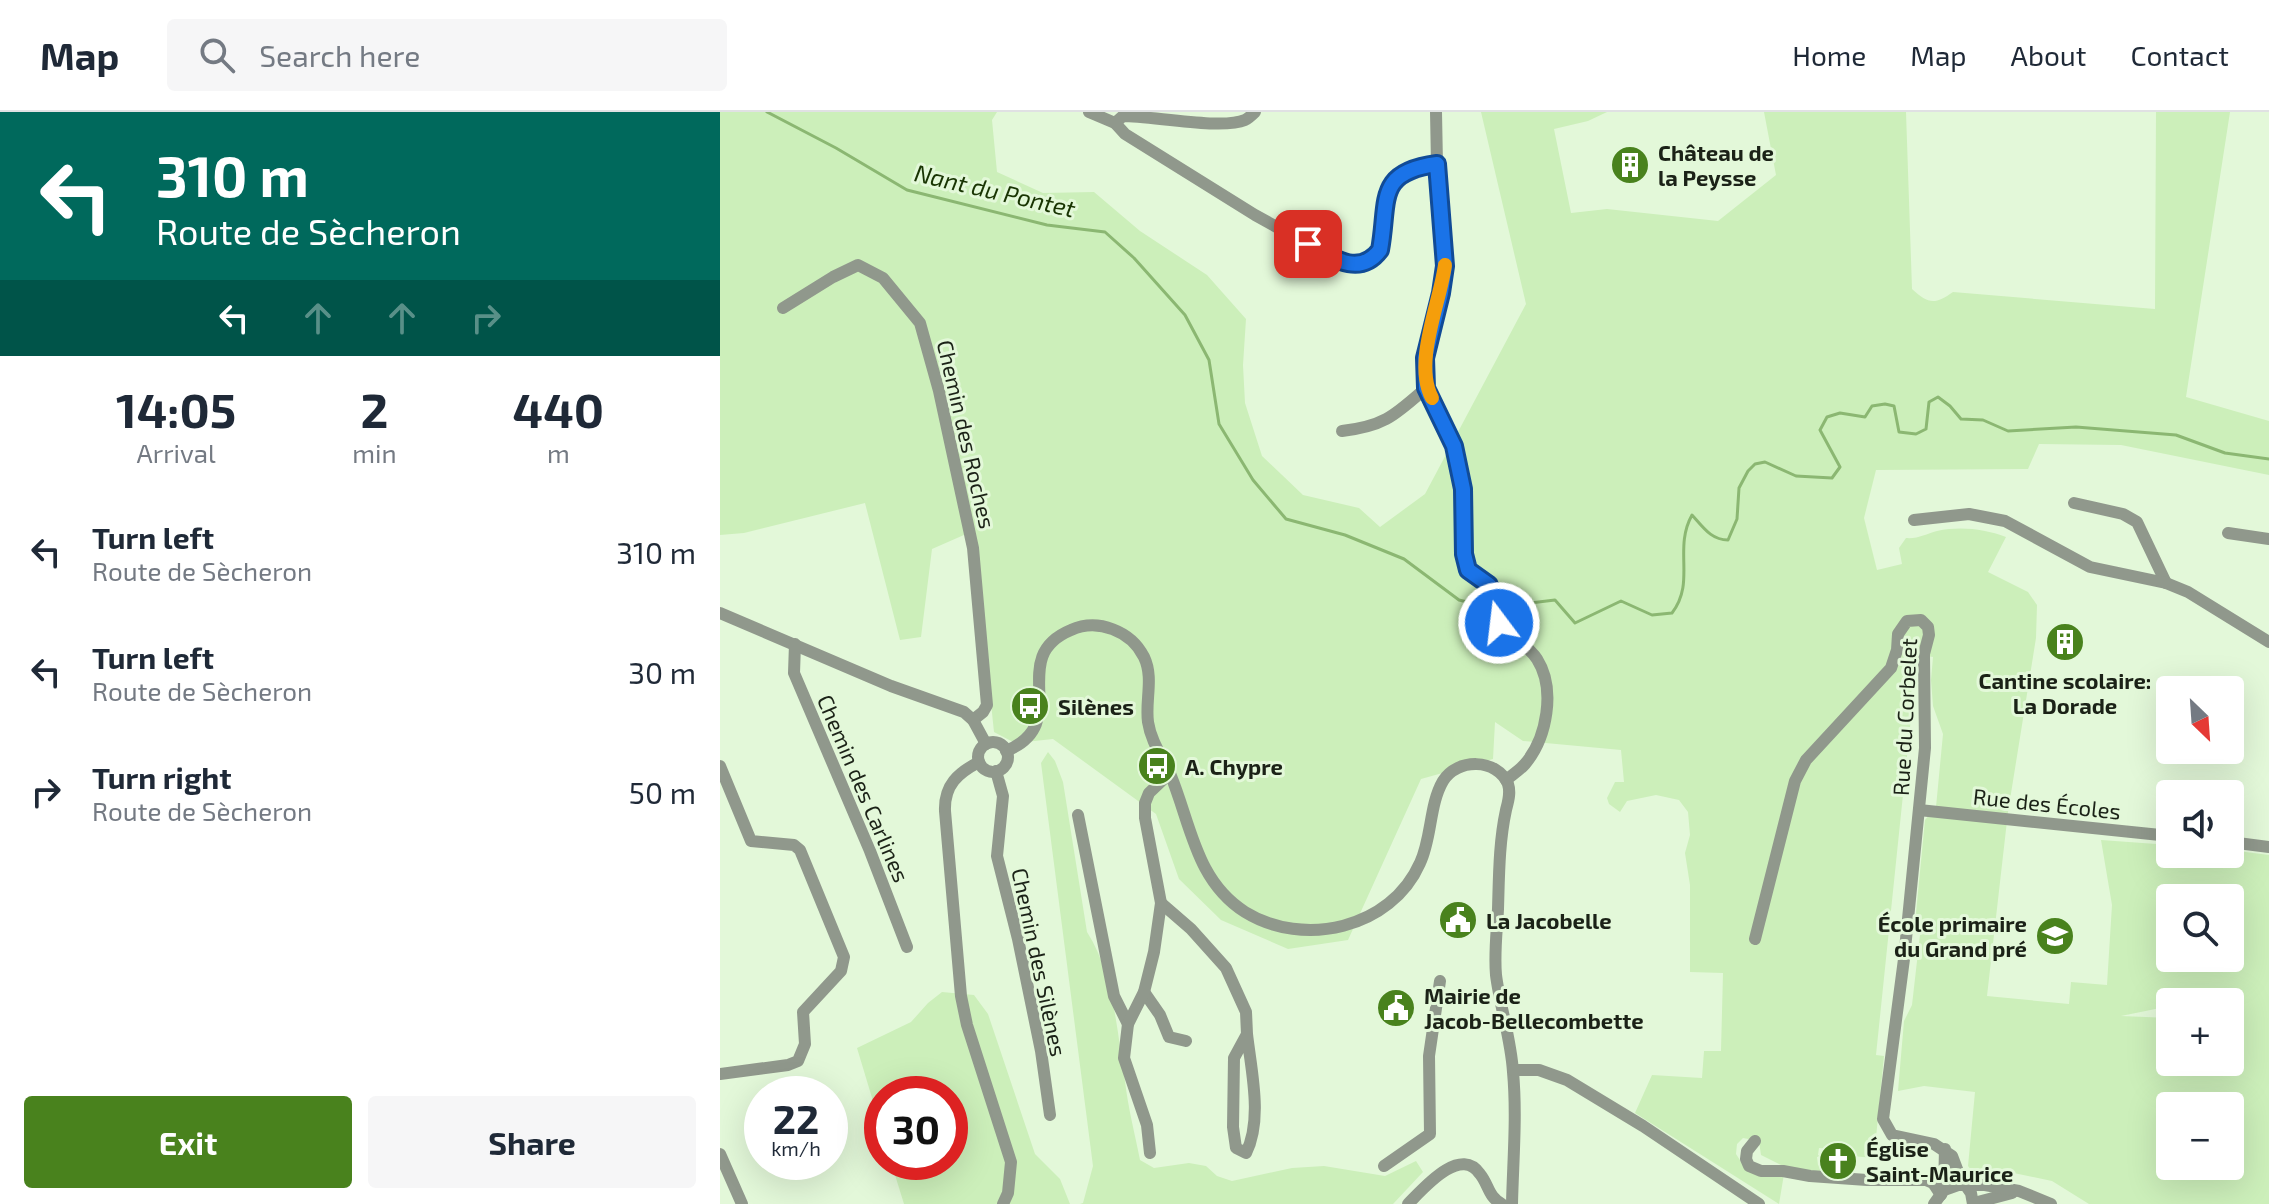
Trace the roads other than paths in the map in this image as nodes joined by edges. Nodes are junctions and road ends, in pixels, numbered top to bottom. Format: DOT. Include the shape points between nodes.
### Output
graph roads {
  1 [pos="1089,112"];
  2 [pos="1255,112"];
  3 [pos="1436,112"];
  4 [pos="1115,123"];
  5 [pos="1437,164"];
  6 [pos="783,308"];
  7 [pos="1426,388"];
  8 [pos="1342,431"];
  9 [pos="2074,503"];
  10 [pos="1914,520"];
  11 [pos="2228,533"];
  12 [pos="2269,539"];
  13 [pos="2166,583"];
  14 [pos="720,613"];
  15 [pos="2269,642"];
  16 [pos="795,644"];
  17 [pos="973,720"];
  18 [pos="986,744"];
  19 [pos="1006,751"];
  20 [pos="979,762"];
  21 [pos="720,766"];
  22 [pos="996,771"];
  23 [pos="1170,773"];
  24 [pos="1506,780"];
  25 [pos="1179,795"];
  26 [pos="1145,803"];
  27 [pos="1919,810"];
  28 [pos="1078,815"];
  29 [pos="2156,834"];
  30 [pos="2244,844"];
  31 [pos="2269,847"];
  32 [pos="1161,903"];
  33 [pos="1755,939"];
  34 [pos="907,947"];
  35 [pos="1440,981"];
  36 [pos="1144,992"];
  37 [pos="1128,1024"];
  38 [pos="1247,1034"];
  39 [pos="1186,1041"];
  40 [pos="1513,1070"];
  41 [pos="720,1074"];
  42 [pos="1050,1115"];
  43 [pos="1755,1141"];
  44 [pos="1945,1149"];
  45 [pos="1150,1153"];
  46 [pos="720,1154"];
  47 [pos="1384,1166"];
  48 [pos="1965,1186"];
  49 [pos="2019,1191"];
  50 [pos="1422,1198"];
  51 [pos="1940,1198"];
  52 [pos="1973,1203"];
  53 [pos="742,1204"];
  54 [pos="1003,1204"];
  55 [pos="1408,1204"];
  56 [pos="1502,1204"];
  57 [pos="1512,1204"];
  58 [pos="1759,1204"];
  59 [pos="2051,1204"];
  1 -- 4 [label="street"];
  2 -- 4 [label="street" via="1231,122 1123,116"];
  3 -- 5 [label="street"];
  4 -- 5 [label="street" via="1255,215 1355,266 1380,250 1392,182 1401,173"];
  5 -- 7 [label="street" via="1445,266 1425,358"];
  6 -- 17 [label="street, Chemin des Roches" via="858,265 883,278 920,323 973,548 987,705"];
  7 -- 8 [label="street" via="1383,422"];
  7 -- 24 [label="street" via="1454,446 1463,489 1468,570 1489,585 1500,625 1538,660 1546,682 1548,697 1535,748"];
  9 -- 13 [label="street" via="2137,522"];
  10 -- 13 [label="street" via="1969,514 1998,519 2090,567"];
  11 -- 12 [label="street"];
  13 -- 15 [label="street"];
  14 -- 16 [label="street"];
  16 -- 17 [label="street"];
  16 -- 34 [label="street, Chemin des Carlines" via="794,673"];
  17 -- 18 [label="street"];
  18 -- 19 [label="street" via="996,742"];
  18 -- 20 [label="street"];
  19 -- 22 [label="street" via="1006,763"];
  19 -- 23 [label="street" via="1023,743 1038,722 1040,662 1047,646 1077,627 1103,626 1125,635 1145,659 1148,725"];
  20 -- 22 [label="street"];
  20 -- 54 [label="street" via="952,781 945,811 961,996 1011,1162"];
  21 -- 41 [label="street" via="751,841 800,850 844,957 841,971 803,1012 805,1044 798,1061"];
  22 -- 42 [label="street, Chemin des Silènes" via="1003,796 997,856 1041,1051"];
  23 -- 25 [label="street"];
  23 -- 26 [label="street"];
  24 -- 25 [label="street" via="1475,763 1450,772 1442,783 1428,842 1400,893 1372,914 1315,931 1263,921 1222,893 1199,858"];
  24 -- 40 [label="street" via="1510,792 1500,853 1495,970"];
  25 -- 26 [label="street" via="1160,795"];
  26 -- 32 [label="street"];
  27 -- 29 [label="street, Rue des Écoles"];
  27 -- 33 [label="street, Rue du Corbelet" via="1929,635 1928,627 1915,620 1901,627 1891,668 1806,760 1788,803"];
  27 -- 44 [label="street, Rue du Corbelet" via="1883,1119 1897,1138"];
  28 -- 37 [label="street" via="1114,996"];
  30 -- 31 [label="street"];
  32 -- 36 [label="street"];
  32 -- 38 [label="street" via="1226,968 1246,1012"];
  35 -- 47 [label="street" via="1429,1056 1430,1134"];
  36 -- 37 [label="street"];
  36 -- 39 [label="street" via="1169,1037"];
  37 -- 45 [label="street" via="1124,1058 1147,1125"];
  38 -- 38 [label="street" via="1234,1058 1233,1127 1236,1148 1246,1153 1252,1141 1254,1094"];
  40 -- 57 [label="street"];
  40 -- 58 [label="street" via="1539,1070 1567,1080"];
  43 -- 51 [label="street" via="1746,1159 1761,1171 1920,1179 1933,1183"];
  44 -- 48 [label="street"];
  44 -- 51 [label="street"];
  46 -- 53 [label="street"];
  48 -- 49 [label="street"];
  48 -- 51 [label="street" via="1950,1186"];
  48 -- 52 [label="street"];
  49 -- 52 [label="street"];
  49 -- 59 [label="street"];
  50 -- 55 [label="street"];
  50 -- 56 [label="street" via="1453,1166 1470,1164 1492,1198"];
}
